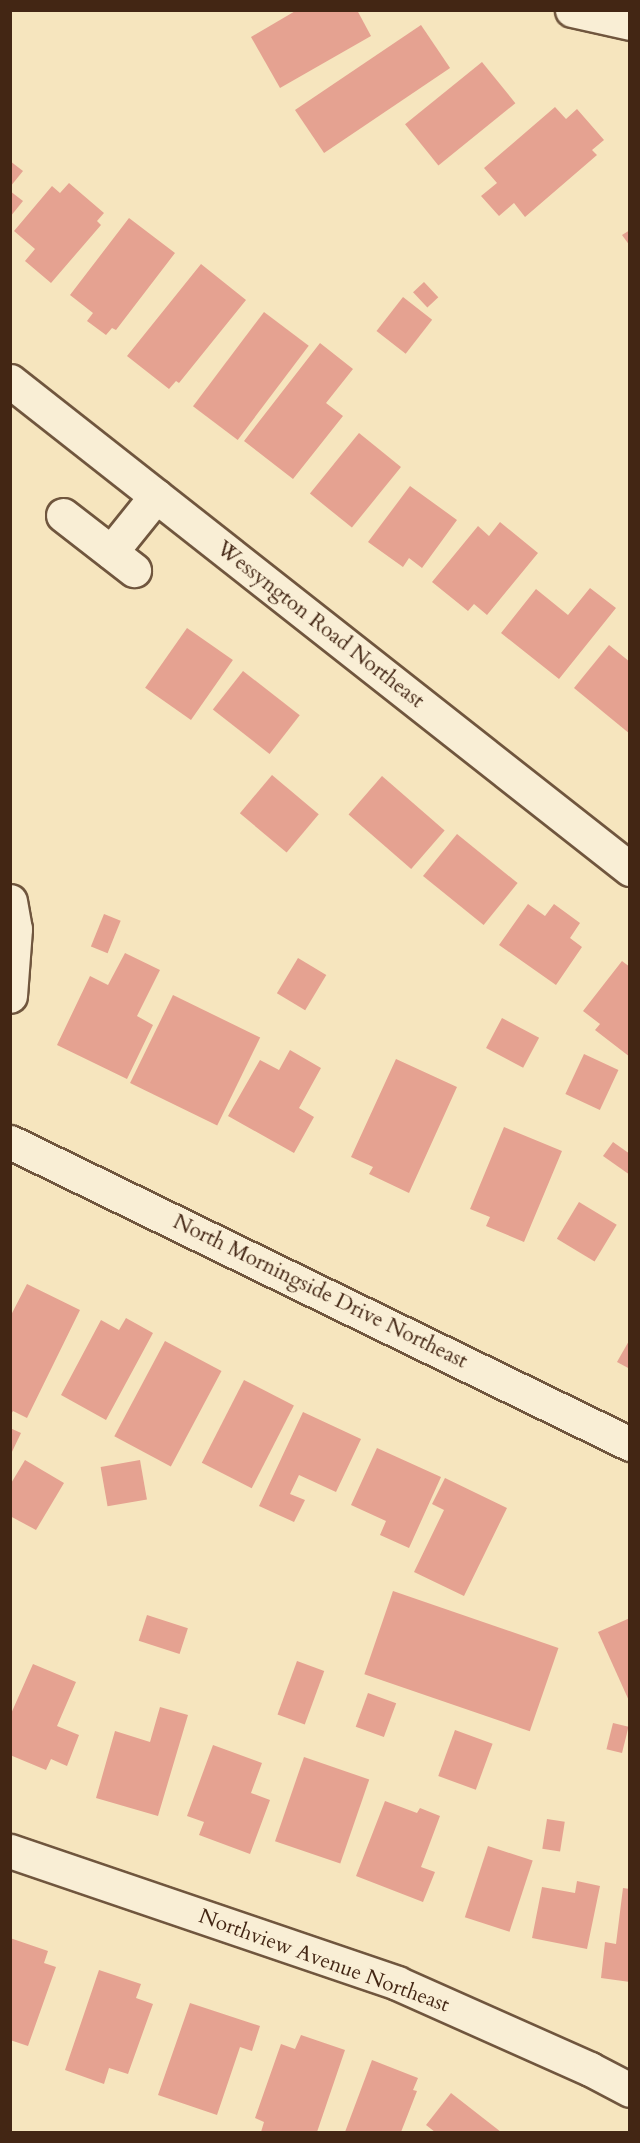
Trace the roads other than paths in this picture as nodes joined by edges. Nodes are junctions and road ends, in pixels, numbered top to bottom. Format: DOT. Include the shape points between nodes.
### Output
graph roads {
  1 [pos="572,10"];
  2 [pos="630,23"];
  3 [pos="10,381"];
  4 [pos="156,496"];
  5 [pos="63,515"];
  6 [pos="630,868"];
  7 [pos="10,901"];
  8 [pos="10,996"];
  9 [pos="10,1142"];
  10 [pos="630,1444"];
  11 [pos="10,1851"];
  12 [pos="630,2090"];
  1 -- 2 [label="street"];
  3 -- 4 [label="street, Wessyngton Road Northeast"];
  4 -- 5 [label="street" via="122,561"];
  4 -- 6 [label="street, Wessyngton Road Northeast"];
  7 -- 8 [label="street" via="15,929"];
  9 -- 10 [label="street, North Morningside Drive Northeast"];
  11 -- 12 [label="street, Northview Avenue Northeast" via="397,1983"];
}
